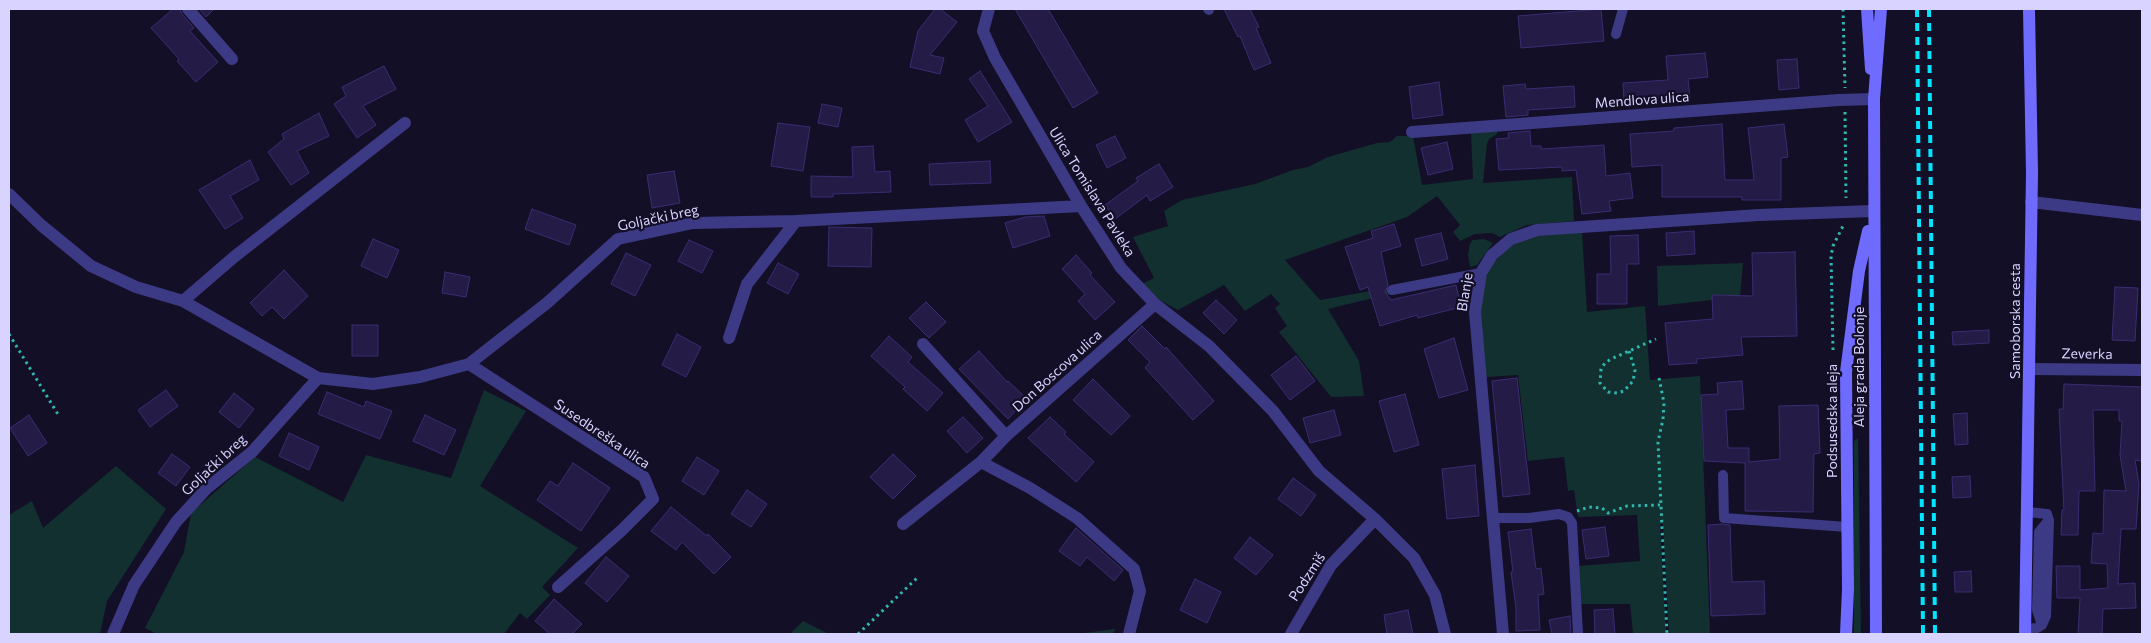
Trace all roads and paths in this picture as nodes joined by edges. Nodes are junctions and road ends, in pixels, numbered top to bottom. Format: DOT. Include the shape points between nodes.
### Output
graph roads {
  1 [pos="188,9"];
  2 [pos="989,9"];
  3 [pos="1623,9"];
  4 [pos="1843,9"];
  5 [pos="1866,9"];
  6 [pos="1881,9"];
  7 [pos="2029,9"];
  8 [pos="1616,34"];
  9 [pos="232,59"];
  10 [pos="1874,99"];
  11 [pos="1845,100"];
  12 [pos="405,123"];
  13 [pos="1412,132"];
  14 [pos="9,194"];
  15 [pos="2031,202"];
  16 [pos="1081,206"];
  17 [pos="1873,211"];
  18 [pos="1846,212"];
  19 [pos="2142,215"];
  20 [pos="796,221"];
  21 [pos="1481,273"];
  22 [pos="1392,290"];
  23 [pos="183,301"];
  24 [pos="1155,304"];
  25 [pos="9,334"];
  26 [pos="729,338"];
  27 [pos="1656,339"];
  28 [pos="923,344"];
  29 [pos="1629,351"];
  30 [pos="1833,351"];
  31 [pos="469,364"];
  32 [pos="2030,369"];
  33 [pos="2142,370"];
  34 [pos="318,378"];
  35 [pos="1659,378"];
  36 [pos="59,416"];
  37 [pos="1006,436"];
  38 [pos="981,462"];
  39 [pos="1723,475"];
  40 [pos="1660,505"];
  41 [pos="2028,512"];
  42 [pos="1568,517"];
  43 [pos="1493,518"];
  44 [pos="1374,519"];
  45 [pos="903,524"];
  46 [pos="1847,527"];
  47 [pos="917,578"];
  48 [pos="558,587"];
  49 [pos="2025,632"];
  50 [pos="113,634"];
  51 [pos="858,634"];
  52 [pos="1129,634"];
  53 [pos="1291,634"];
  54 [pos="1445,634"];
  55 [pos="1503,634"];
  56 [pos="1578,634"];
  57 [pos="1666,634"];
  58 [pos="1846,634"];
  59 [pos="1876,634"];
  1 -- 9 [label="street"];
  2 -- 16 [label="street, Ulica Tomislava Pavleka" via="983,31 995,58"];
  3 -- 8 [label="lane"];
  4 -- 11 [label="path"];
  5 -- 10 [label="main road, Aleja grada Bolonje"];
  6 -- 10 [label="main road, Aleja grada Bolonje"];
  7 -- 15 [label="main road, Samoborska cesta"];
  10 -- 11 [label="street, Mendlova ulica"];
  10 -- 17 [label="main road, Aleja grada Bolonje"];
  11 -- 13 [label="street, Mendlova ulica"];
  11 -- 18 [label="path"];
  12 -- 23 [label="street"];
  14 -- 23 [label="street, Goljački breg" via="91,266 136,287"];
  15 -- 19 [label="street"];
  15 -- 32 [label="main road, Samoborska cesta"];
  16 -- 20 [label="street, Goljački breg"];
  16 -- 24 [label="street, Ulica Tomislava Pavleka" via="1121,268"];
  17 -- 18 [label="street, Blanje"];
  17 -- 46 [label="main road, Podsusedska aleja" via="1848,344 1845,409"];
  17 -- 59 [label="main road, Aleja grada Bolonje"];
  18 -- 21 [label="street, Blanje" via="1538,230 1511,239 1492,255"];
  18 -- 30 [label="path" via="1846,220 1831,256"];
  20 -- 26 [label="street" via="747,284"];
  20 -- 31 [label="street, Goljački breg" via="693,223 618,239 547,303"];
  21 -- 22 [label="lane"];
  21 -- 43 [label="street, Blanje" via="1475,312"];
  23 -- 34 [label="street, Goljački breg"];
  24 -- 37 [label="street, Don Boscova ulica"];
  24 -- 44 [label="street, Ulica Tomislava Pavleka" via="1209,346 1273,411 1319,471"];
  25 -- 36 [label="path"];
  27 -- 29 [label="path"];
  28 -- 37 [label="street"];
  29 -- 29 [label="path" via="1611,358 1601,369 1600,383 1608,392 1624,391 1633,381 1635,370"];
  31 -- 34 [label="street, Goljački breg" via="420,377 373,384"];
  31 -- 48 [label="street, Susedbreška ulica" via="644,477 653,499"];
  32 -- 33 [label="street, Zeverka"];
  32 -- 41 [label="main road, Samoborska cesta"];
  34 -- 50 [label="street, Goljački breg" via="252,452 208,488 176,522 134,585"];
  35 -- 40 [label="path" via="1664,403 1658,442"];
  37 -- 38 [label="street, Don Boscova ulica"];
  38 -- 45 [label="street, Don Boscova ulica"];
  38 -- 52 [label="street" via="1077,518 1134,569 1140,591"];
  39 -- 46 [label="lane" via="1724,518"];
  40 -- 42 [label="path" via="1627,506 1608,513 1602,508 1589,507"];
  40 -- 57 [label="path"];
  41 -- 49 [label="main road, Samoborska cesta"];
  41 -- 49 [label="lane" via="2047,514 2049,520 2046,616 2042,625"];
  42 -- 43 [label="lane" via="1559,514"];
  42 -- 56 [label="lane" via="1572,524"];
  43 -- 55 [label="street, Blanje"];
  44 -- 53 [label="street, Podzmiš" via="1331,565"];
  44 -- 54 [label="street, Ulica Tomislava Pavleka" via="1414,558 1435,595"];
  46 -- 58 [label="main road, Podsusedska aleja"];
  47 -- 51 [label="path"];
}
